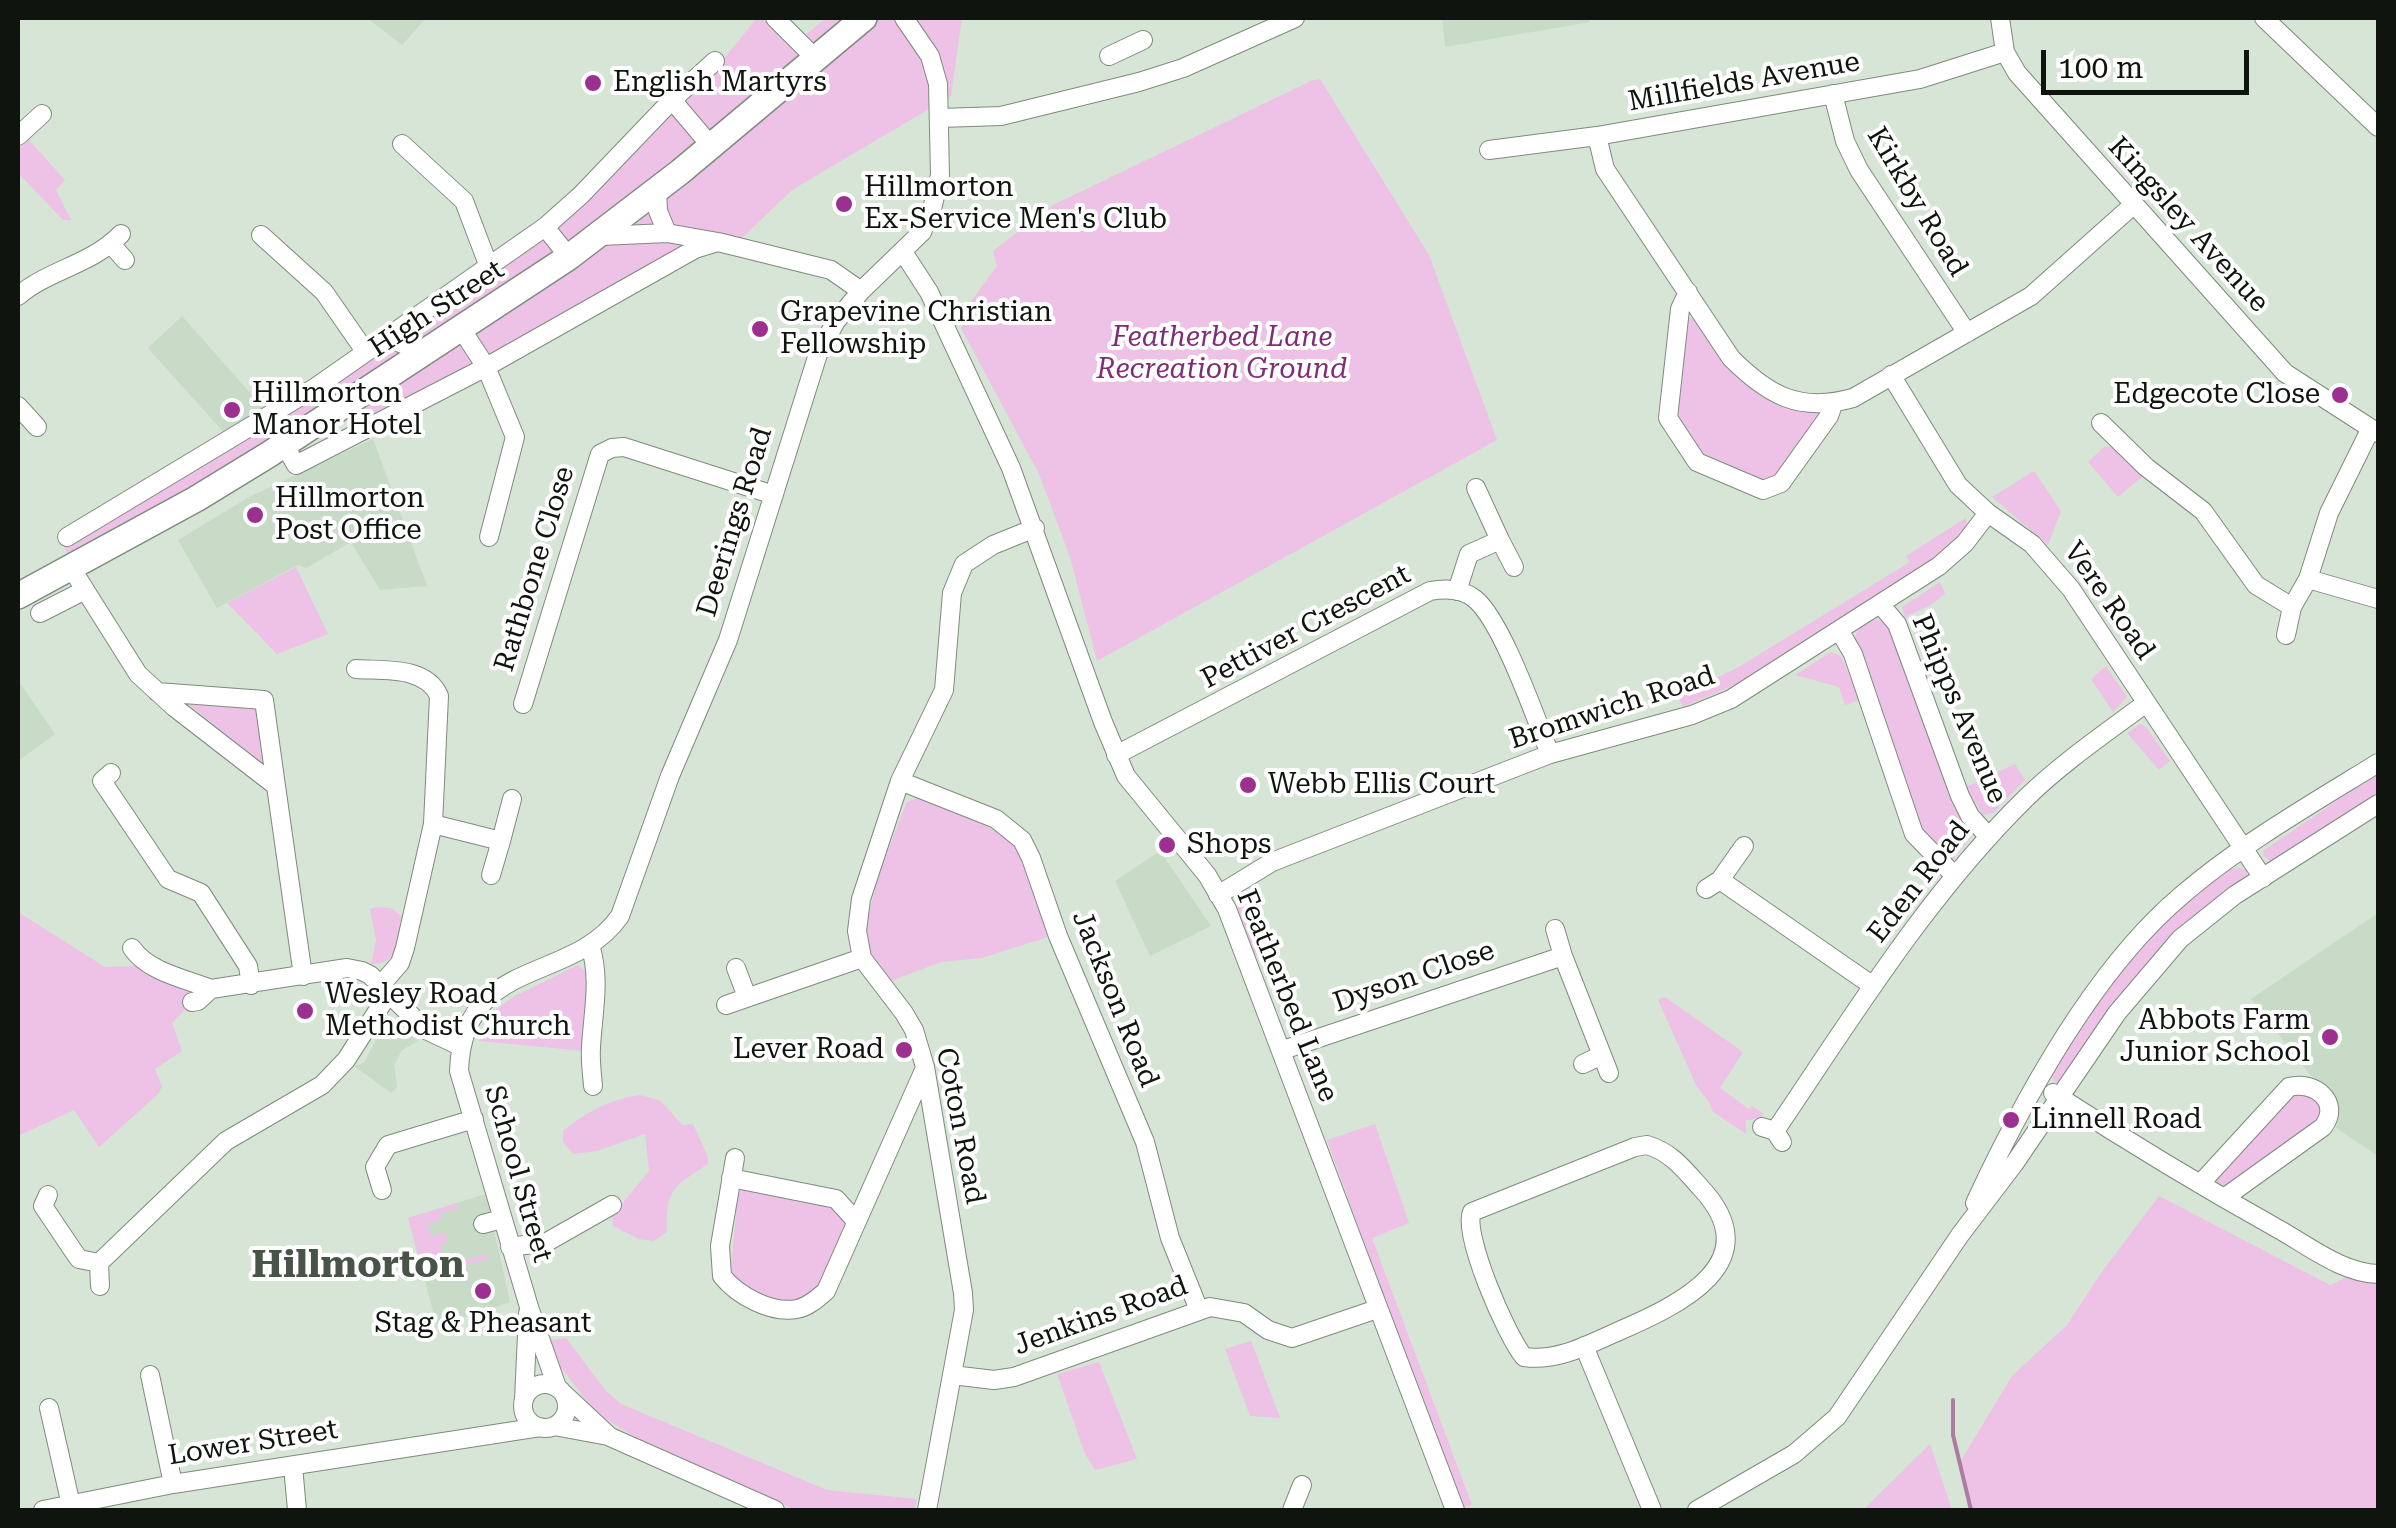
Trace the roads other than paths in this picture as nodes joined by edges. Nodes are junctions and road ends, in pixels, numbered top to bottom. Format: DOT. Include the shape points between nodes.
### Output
graph roads {
  1 [pos="775,18"];
  2 [pos="864,18"];
  3 [pos="904,18"];
  4 [pos="1295,18"];
  5 [pos="2000,18"];
  6 [pos="2264,18"];
  7 [pos="1258,24"];
  8 [pos="1143,40"];
  9 [pos="2005,52"];
  10 [pos="815,58"];
  11 [pos="715,60"];
  12 [pos="1138,82"];
  13 [pos="1832,94"];
  14 [pos="672,100"];
  15 [pos="42,114"];
  16 [pos="940,118"];
  17 [pos="21,126"];
  18 [pos="2378,127"];
  19 [pos="1597,136"];
  20 [pos="402,144"];
  21 [pos="712,146"];
  22 [pos="1489,150"];
  23 [pos="657,190"];
  24 [pos="2132,206"];
  25 [pos="544,226"];
  26 [pos="667,233"];
  27 [pos="261,235"];
  28 [pos="600,236"];
  29 [pos="718,242"];
  30 [pos="903,252"];
  31 [pos="569,258"];
  32 [pos="125,260"];
  33 [pos="490,267"];
  34 [pos="861,292"];
  35 [pos="1688,292"];
  36 [pos="18,296"];
  37 [pos="462,330"];
  38 [pos="1966,332"];
  39 [pos="386,338"];
  40 [pos="363,352"];
  41 [pos="424,353"];
  42 [pos="486,368"];
  43 [pos="1891,376"];
  44 [pos="358,397"];
  45 [pos="1834,402"];
  46 [pos="19,413"];
  47 [pos="268,416"];
  48 [pos="37,427"];
  49 [pos="2374,431"];
  50 [pos="2102,433"];
  51 [pos="291,454"];
  52 [pos="178,470"];
  53 [pos="1476,488"];
  54 [pos="774,495"];
  55 [pos="196,499"];
  56 [pos="1988,513"];
  57 [pos="1035,528"];
  58 [pos="66,537"];
  59 [pos="488,537"];
  60 [pos="1500,540"];
  61 [pos="70,566"];
  62 [pos="1514,567"];
  63 [pos="2308,579"];
  64 [pos="85,590"];
  65 [pos="1458,590"];
  66 [pos="18,596"];
  67 [pos="2378,599"];
  68 [pos="1880,604"];
  69 [pos="2292,606"];
  70 [pos="40,613"];
  71 [pos="1839,630"];
  72 [pos="2286,635"];
  73 [pos="356,669"];
  74 [pos="156,692"];
  75 [pos="2146,703"];
  76 [pos="523,704"];
  77 [pos="1550,754"];
  78 [pos="1116,756"];
  79 [pos="2378,763"];
  80 [pos="111,773"];
  81 [pos="900,781"];
  82 [pos="276,786"];
  83 [pos="512,799"];
  84 [pos="2378,804"];
  85 [pos="433,824"];
  86 [pos="1988,836"];
  87 [pos="501,841"];
  88 [pos="1744,846"];
  89 [pos="2243,850"];
  90 [pos="491,876"];
  91 [pos="1954,876"];
  92 [pos="2263,878"];
  93 [pos="1218,895"];
  94 [pos="1554,929"];
  95 [pos="590,944"];
  96 [pos="132,948"];
  97 [pos="1563,956"];
  98 [pos="862,958"];
  99 [pos="736,968"];
  100 [pos="303,976"];
  101 [pos="251,985"];
  102 [pos="1873,986"];
  103 [pos="385,989"];
  104 [pos="212,990"];
  105 [pos="747,997"];
  106 [pos="192,1002"];
  107 [pos="726,1006"];
  108 [pos="460,1046"];
  109 [pos="1282,1050"];
  110 [pos="1583,1064"];
  111 [pos="925,1068"];
  112 [pos="2038,1084"];
  113 [pos="593,1086"];
  114 [pos="2060,1098"];
  115 [pos="474,1119"];
  116 [pos="1773,1134"];
  117 [pos="734,1158"];
  118 [pos="731,1178"];
  119 [pos="873,1183"];
  120 [pos="2200,1184"];
  121 [pos="382,1190"];
  122 [pos="836,1198"];
  123 [pos="2224,1198"];
  124 [pos="41,1203"];
  125 [pos="612,1205"];
  126 [pos="502,1219"];
  127 [pos="856,1221"];
  128 [pos="483,1224"];
  129 [pos="1960,1236"];
  130 [pos="510,1246"];
  131 [pos="99,1263"];
  132 [pos="2378,1274"];
  133 [pos="100,1286"];
  134 [pos="528,1308"];
  135 [pos="1376,1309"];
  136 [pos="1199,1310"];
  137 [pos="1584,1346"];
  138 [pos="952,1374"];
  139 [pos="150,1375"];
  140 [pos="560,1390"];
  141 [pos="524,1401"];
  142 [pos="49,1408"];
  143 [pos="547,1426"];
  144 [pos="472,1435"];
  145 [pos="608,1436"];
  146 [pos="293,1466"];
  147 [pos="173,1484"];
  148 [pos="1302,1485"];
  149 [pos="71,1505"];
  150 [pos="43,1510"];
  151 [pos="296,1510"];
  152 [pos="775,1510"];
  153 [pos="927,1510"];
  154 [pos="1295,1510"];
  155 [pos="1455,1510"];
  156 [pos="1652,1510"];
  157 [pos="1697,1510"];
  1 -- 10 [label="street"];
  2 -- 10 [label="highway, High Street"];
  3 -- 16 [label="street, Deerings Road" via="930,56"];
  4 -- 7 [label="street"];
  5 -- 9 [label="street, Kingsley Avenue"];
  6 -- 18 [label="street"];
  7 -- 12 [label="street" via="1183,68"];
  8 -- 12 [label="street" via="1117,54"];
  9 -- 13 [label="street, Millfields Avenue" via="1920,80"];
  9 -- 24 [label="street, Kingsley Avenue"];
  10 -- 21 [label="highway, High Street"];
  11 -- 14 [label="street, High Street"];
  12 -- 16 [label="street" via="1001,116"];
  13 -- 19 [label="street, Millfields Avenue"];
  13 -- 38 [label="street, Kirkby Road" via="1858,170"];
  14 -- 21 [label="street"];
  14 -- 25 [label="street, High Street"];
  15 -- 17 [label="street"];
  16 -- 30 [label="street, Deerings Road" via="933,205 922,232"];
  19 -- 22 [label="street, Millfields Avenue"];
  19 -- 35 [label="street" via="1605,169"];
  20 -- 33 [label="street" via="464,201"];
  21 -- 23 [label="highway, High Street"];
  23 -- 26 [label="street"];
  23 -- 28 [label="highway, High Street"];
  24 -- 38 [label="street" via="2031,296"];
  24 -- 49 [label="street, Kingsley Avenue" via="2286,373"];
  25 -- 31 [label="street"];
  25 -- 33 [label="street, High Street"];
  26 -- 28 [label="street"];
  26 -- 29 [label="street"];
  27 -- 40 [label="street" via="324,292"];
  28 -- 31 [label="highway, High Street"];
  29 -- 34 [label="street" via="831,270"];
  29 -- 42 [label="street"];
  30 -- 34 [label="street, Deerings Road"];
  30 -- 57 [label="street, Featherbed Lane" via="930,292"];
  31 -- 37 [label="highway, High Street"];
  32 -- 36 [label="street" via="116,239"];
  33 -- 39 [label="street, High Street"];
  34 -- 54 [label="street, Deerings Road" via="818,354"];
  35 -- 45 [label="street" via="1731,358 1758,385 1793,399"];
  35 -- 45 [label="street" via="1667,413 1697,462 1762,490 1773,488"];
  37 -- 41 [label="highway, High Street"];
  37 -- 42 [label="street"];
  38 -- 43 [label="street"];
  39 -- 40 [label="street, High Street"];
  39 -- 41 [label="street"];
  40 -- 44 [label="street"];
  40 -- 47 [label="street, High Street"];
  41 -- 44 [label="highway, High Street"];
  42 -- 51 [label="street" via="356,435"];
  42 -- 59 [label="street" via="514,437"];
  43 -- 45 [label="street"];
  43 -- 56 [label="street, Vere Road" via="1958,485"];
  44 -- 51 [label="highway, High Street"];
  46 -- 48 [label="street"];
  47 -- 51 [label="street"];
  47 -- 52 [label="street, High Street"];
  49 -- 63 [label="street" via="2329,513"];
  50 -- 69 [label="street" via="2203,510 2256,584"];
  51 -- 55 [label="highway, High Street"];
  52 -- 55 [label="street"];
  52 -- 58 [label="street, High Street" via="110,518"];
  53 -- 60 [label="street"];
  54 -- 76 [label="street, Rathbone Close" via="624,447 600,454"];
  54 -- 95 [label="street, Deerings Road" via="728,640 620,916"];
  55 -- 61 [label="highway, High Street"];
  56 -- 68 [label="street, Bromwich Road" via="1939,566"];
  56 -- 75 [label="street, Vere Road" via="2052,563"];
  57 -- 78 [label="street, Featherbed Lane"];
  57 -- 81 [label="street" via="964,564 952,593 944,690"];
  60 -- 62 [label="street"];
  60 -- 65 [label="street" via="1470,554"];
  61 -- 64 [label="street"];
  61 -- 66 [label="highway, High Street"];
  63 -- 67 [label="street"];
  63 -- 69 [label="street"];
  64 -- 70 [label="street"];
  64 -- 74 [label="street"];
  65 -- 77 [label="street" via="1472,596 1496,628"];
  65 -- 78 [label="street, Pettiver Crescent" via="1430,591"];
  68 -- 71 [label="street, Bromwich Road"];
  68 -- 86 [label="street, Phipps Avenue" via="1898,624 1960,796"];
  69 -- 72 [label="street"];
  71 -- 77 [label="street, Bromwich Road" via="1731,699"];
  71 -- 91 [label="street" via="1914,834"];
  73 -- 85 [label="street" via="417,674 436,688"];
  74 -- 82 [label="street"];
  74 -- 82 [label="street" via="264,700"];
  75 -- 86 [label="street, Eden Road" via="2065,764"];
  75 -- 89 [label="street, Vere Road"];
  77 -- 93 [label="street, Bromwich Road" via="1272,862"];
  78 -- 93 [label="street, Featherbed Lane"];
  79 -- 89 [label="street"];
  80 -- 101 [label="street" via="102,780 168,879 202,893 248,966"];
  81 -- 98 [label="street" via="861,900 856,931"];
  81 -- 136 [label="street, Jackson Road" via="996,819 1022,840 1145,1142 1170,1238"];
  82 -- 100 [label="street"];
  83 -- 87 [label="street"];
  84 -- 92 [label="street"];
  85 -- 87 [label="street"];
  85 -- 103 [label="street" via="405,948"];
  86 -- 91 [label="street, Eden Road"];
  87 -- 90 [label="street"];
  88 -- 102 [label="street" via="1713,885"];
  89 -- 92 [label="street, Vere Road"];
  89 -- 112 [label="street" via="2184,893 2123,955"];
  91 -- 102 [label="street, Eden Road"];
  92 -- 114 [label="street" via="2180,940 2117,1013"];
  93 -- 109 [label="street, Featherbed Lane"];
  94 -- 97 [label="street"];
  95 -- 108 [label="street, Deerings Road" via="499,988 469,1021"];
  95 -- 113 [label="street" via="597,965"];
  96 -- 104 [label="street" via="153,966"];
  97 -- 109 [label="street, Dyson Close"];
  97 -- 110 [label="street" via="1605,1064"];
  98 -- 105 [label="street"];
  98 -- 111 [label="street, Coton Road" via="904,1013"];
  99 -- 105 [label="street"];
  100 -- 101 [label="street"];
  100 -- 103 [label="street" via="347,968"];
  101 -- 104 [label="street"];
  102 -- 116 [label="street, Eden Road"];
  103 -- 108 [label="street" via="426,1030"];
  103 -- 131 [label="street" via="335,1074 226,1140"];
  104 -- 106 [label="street"];
  105 -- 107 [label="street"];
  108 -- 115 [label="street, School Street" via="459,1071"];
  109 -- 135 [label="street, Featherbed Lane"];
  111 -- 119 [label="street"];
  111 -- 138 [label="street, Coton Road" via="963,1294"];
  112 -- 114 [label="street"];
  112 -- 129 [label="street"];
  114 -- 120 [label="street"];
  114 -- 129 [label="street"];
  115 -- 121 [label="street" via="388,1145 375,1167"];
  115 -- 126 [label="street, School Street"];
  117 -- 118 [label="street"];
  118 -- 122 [label="street"];
  118 -- 127 [label="street" via="722,1276 743,1296 797,1309 826,1291"];
  119 -- 122 [label="street"];
  119 -- 127 [label="street"];
  120 -- 123 [label="street"];
  120 -- 123 [label="street" via="2289,1087 2301,1083 2320,1091 2330,1113 2323,1127"];
  122 -- 127 [label="street"];
  123 -- 132 [label="street" via="2343,1265"];
  124 -- 131 [label="street" via="80,1259"];
  125 -- 130 [label="street" via="596,1223 547,1242"];
  126 -- 128 [label="street"];
  126 -- 130 [label="street, School Street"];
  129 -- 157 [label="street" via="1837,1418 1794,1454"];
  130 -- 134 [label="street, School Street"];
  131 -- 133 [label="street"];
  134 -- 140 [label="street, School Street"];
  134 -- 141 [label="street, School Street"];
  135 -- 136 [label="street, Jenkins Road" via="1292,1338 1244,1313"];
  135 -- 155 [label="street, Featherbed Lane"];
  136 -- 138 [label="street, Jenkins Road" via="1014,1377"];
  137 -- 137 [label="street" via="1550,1358 1524,1357 1512,1343 1468,1221 1482,1206 1635,1147 1659,1149 1715,1202 1723,1250 1708,1280 1690,1296"];
  137 -- 156 [label="street"];
  138 -- 153 [label="street, Coton Road"];
  139 -- 147 [label="street"];
  140 -- 141 [label="street" via="538,1385"];
  140 -- 143 [label="street" via="566,1412"];
  140 -- 145 [label="street, School Street"];
  141 -- 143 [label="street" via="526,1416"];
  141 -- 144 [label="street, Lower Street" via="508,1420"];
  142 -- 149 [label="street"];
  143 -- 144 [label="street, Lower Street"];
  143 -- 145 [label="street, School Street"];
  144 -- 146 [label="street, Lower Street"];
  145 -- 152 [label="street, School Street"];
  146 -- 147 [label="street, Lower Street"];
  146 -- 151 [label="street"];
  147 -- 149 [label="street, Lower Street"];
  148 -- 154 [label="street"];
  149 -- 150 [label="street, Lower Street"];
}
